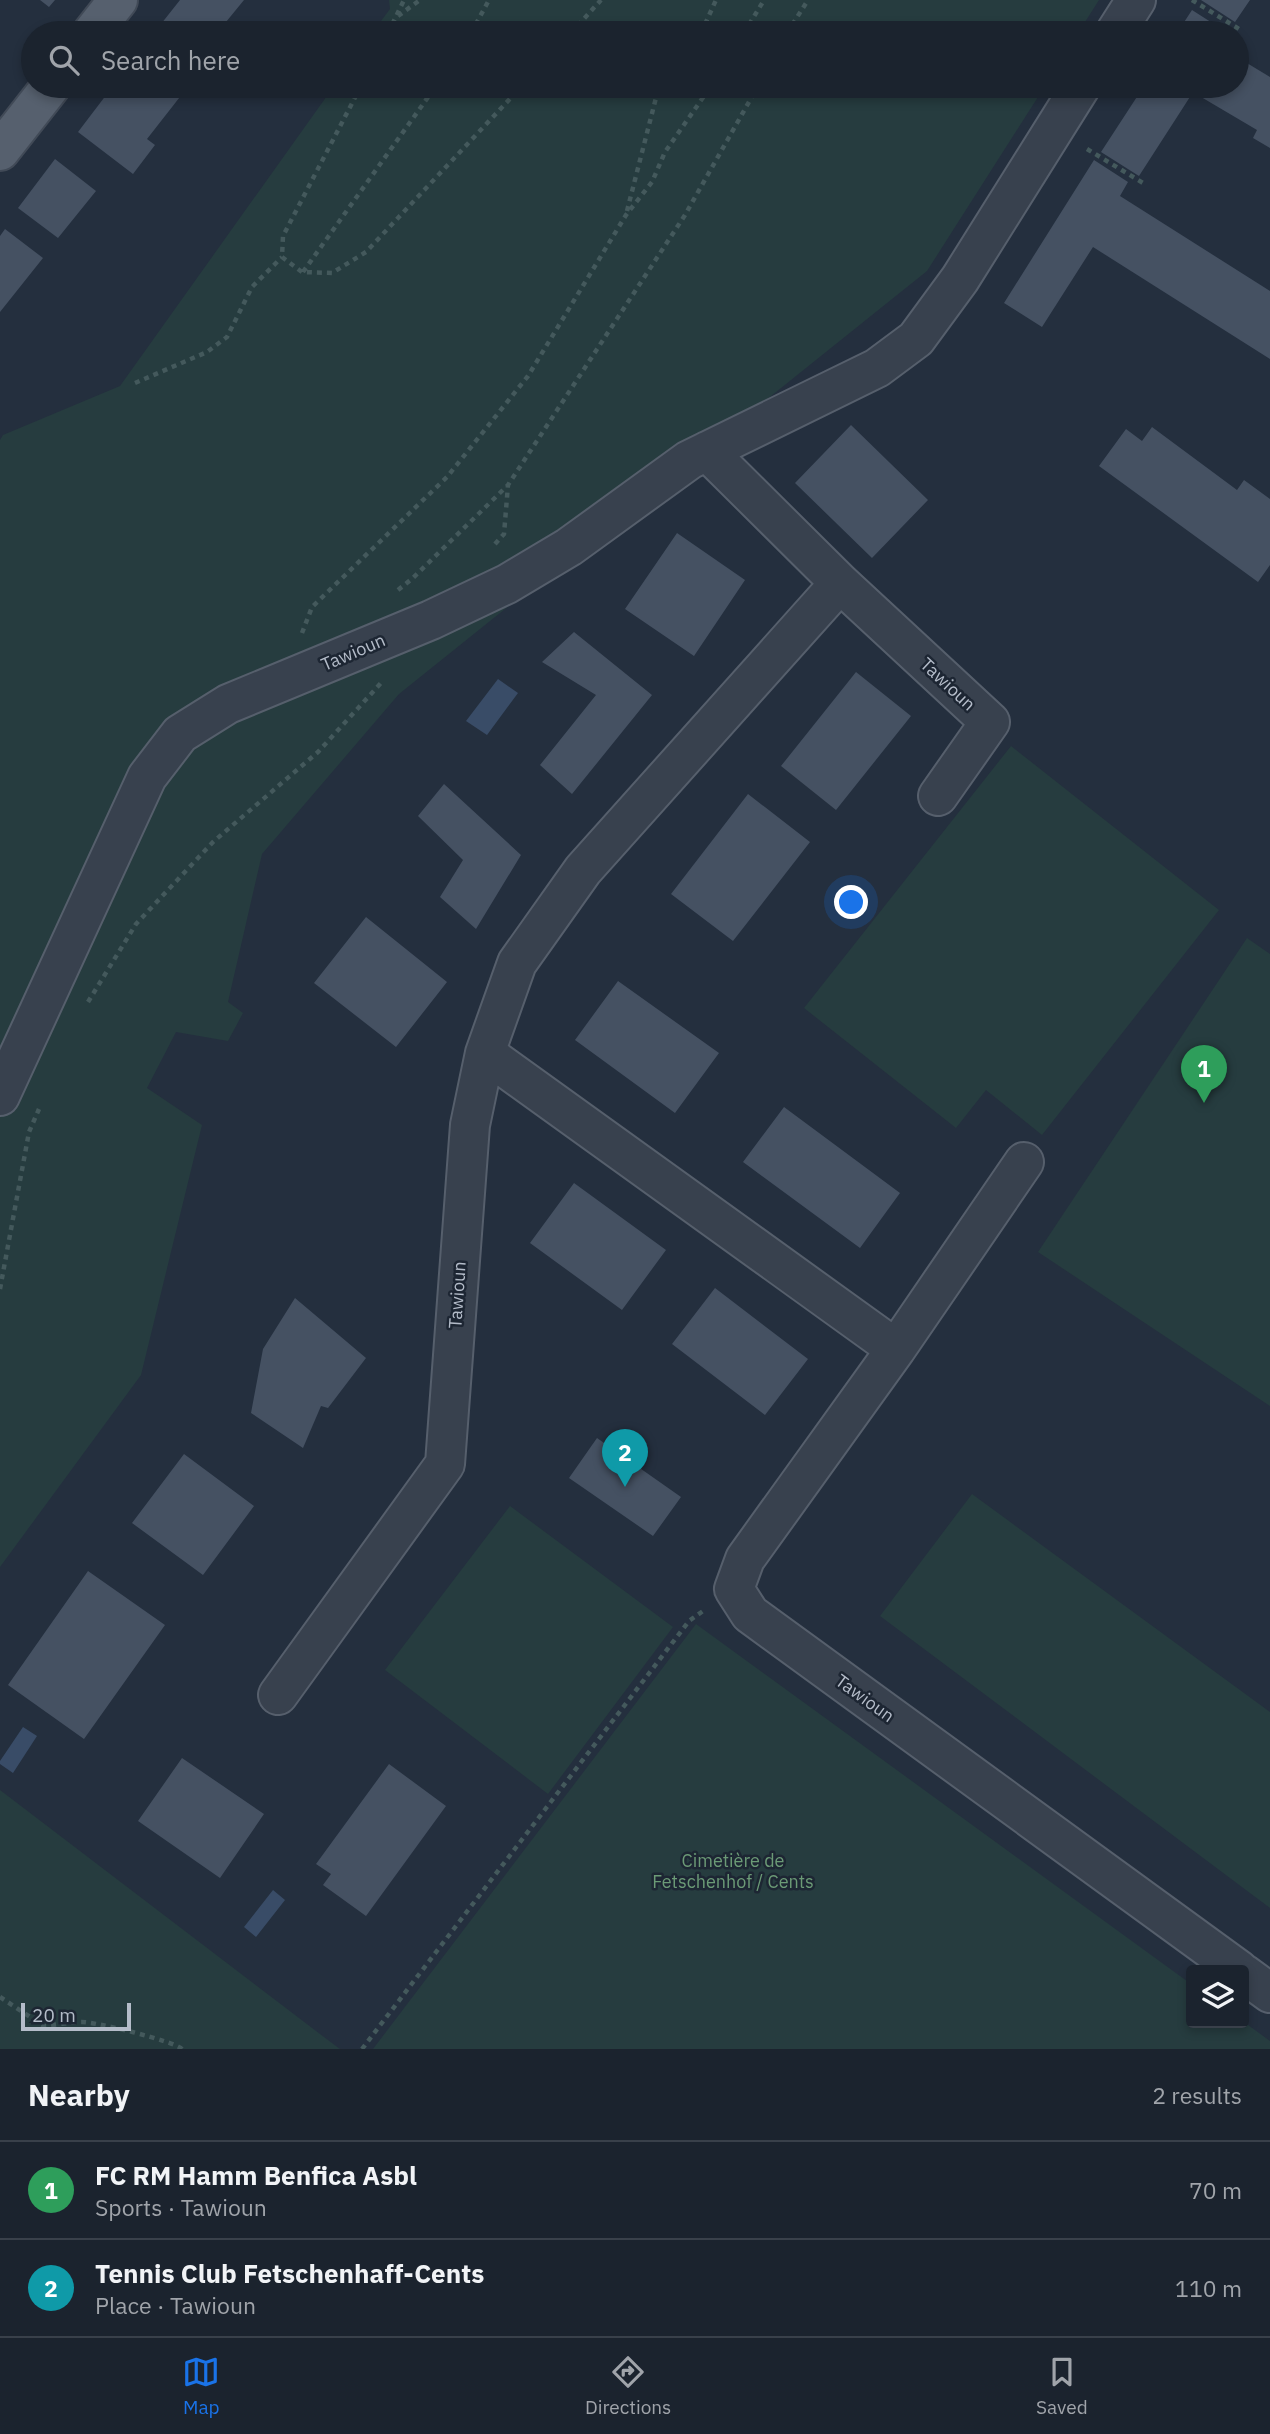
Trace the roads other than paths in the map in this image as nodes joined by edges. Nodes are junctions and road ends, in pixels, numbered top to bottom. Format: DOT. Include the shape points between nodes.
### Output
graph roads {
  1 [pos="118,0"];
  2 [pos="1136,0"];
  3 [pos="101,21"];
  4 [pos="1123,21"];
  5 [pos="42,98"];
  6 [pos="1074,98"];
  7 [pos="0,151"];
  8 [pos="707,451"];
  9 [pos="840,583"];
  10 [pos="938,796"];
  11 [pos="485,1053"];
  12 [pos="0,1096"];
  13 [pos="1024,1162"];
  14 [pos="896,1349"];
  15 [pos="278,1695"];
  16 [pos="1232,1965"];
  17 [pos="1249,1978"];
  18 [pos="1270,1993"];
  1 -- 3 [label="main road"];
  2 -- 4 [label="street"];
  5 -- 7 [label="main road"];
  6 -- 8 [label="street" via="960,279 916,339 877,369"];
  8 -- 9 [label="street, Tawioun"];
  8 -- 12 [label="street, Tawioun" via="569,547 507,584 228,704 180,734 147,776"];
  9 -- 10 [label="street, Tawioun" via="990,722"];
  9 -- 11 [label="street, Tawioun" via="583,870 517,963"];
  11 -- 14 [label="street"];
  11 -- 15 [label="street, Tawioun" via="470,1125 445,1464"];
  13 -- 14 [label="street"];
  14 -- 16 [label="street, Tawioun" via="745,1559 734,1589 750,1614"];
  17 -- 18 [label="street"];
}
